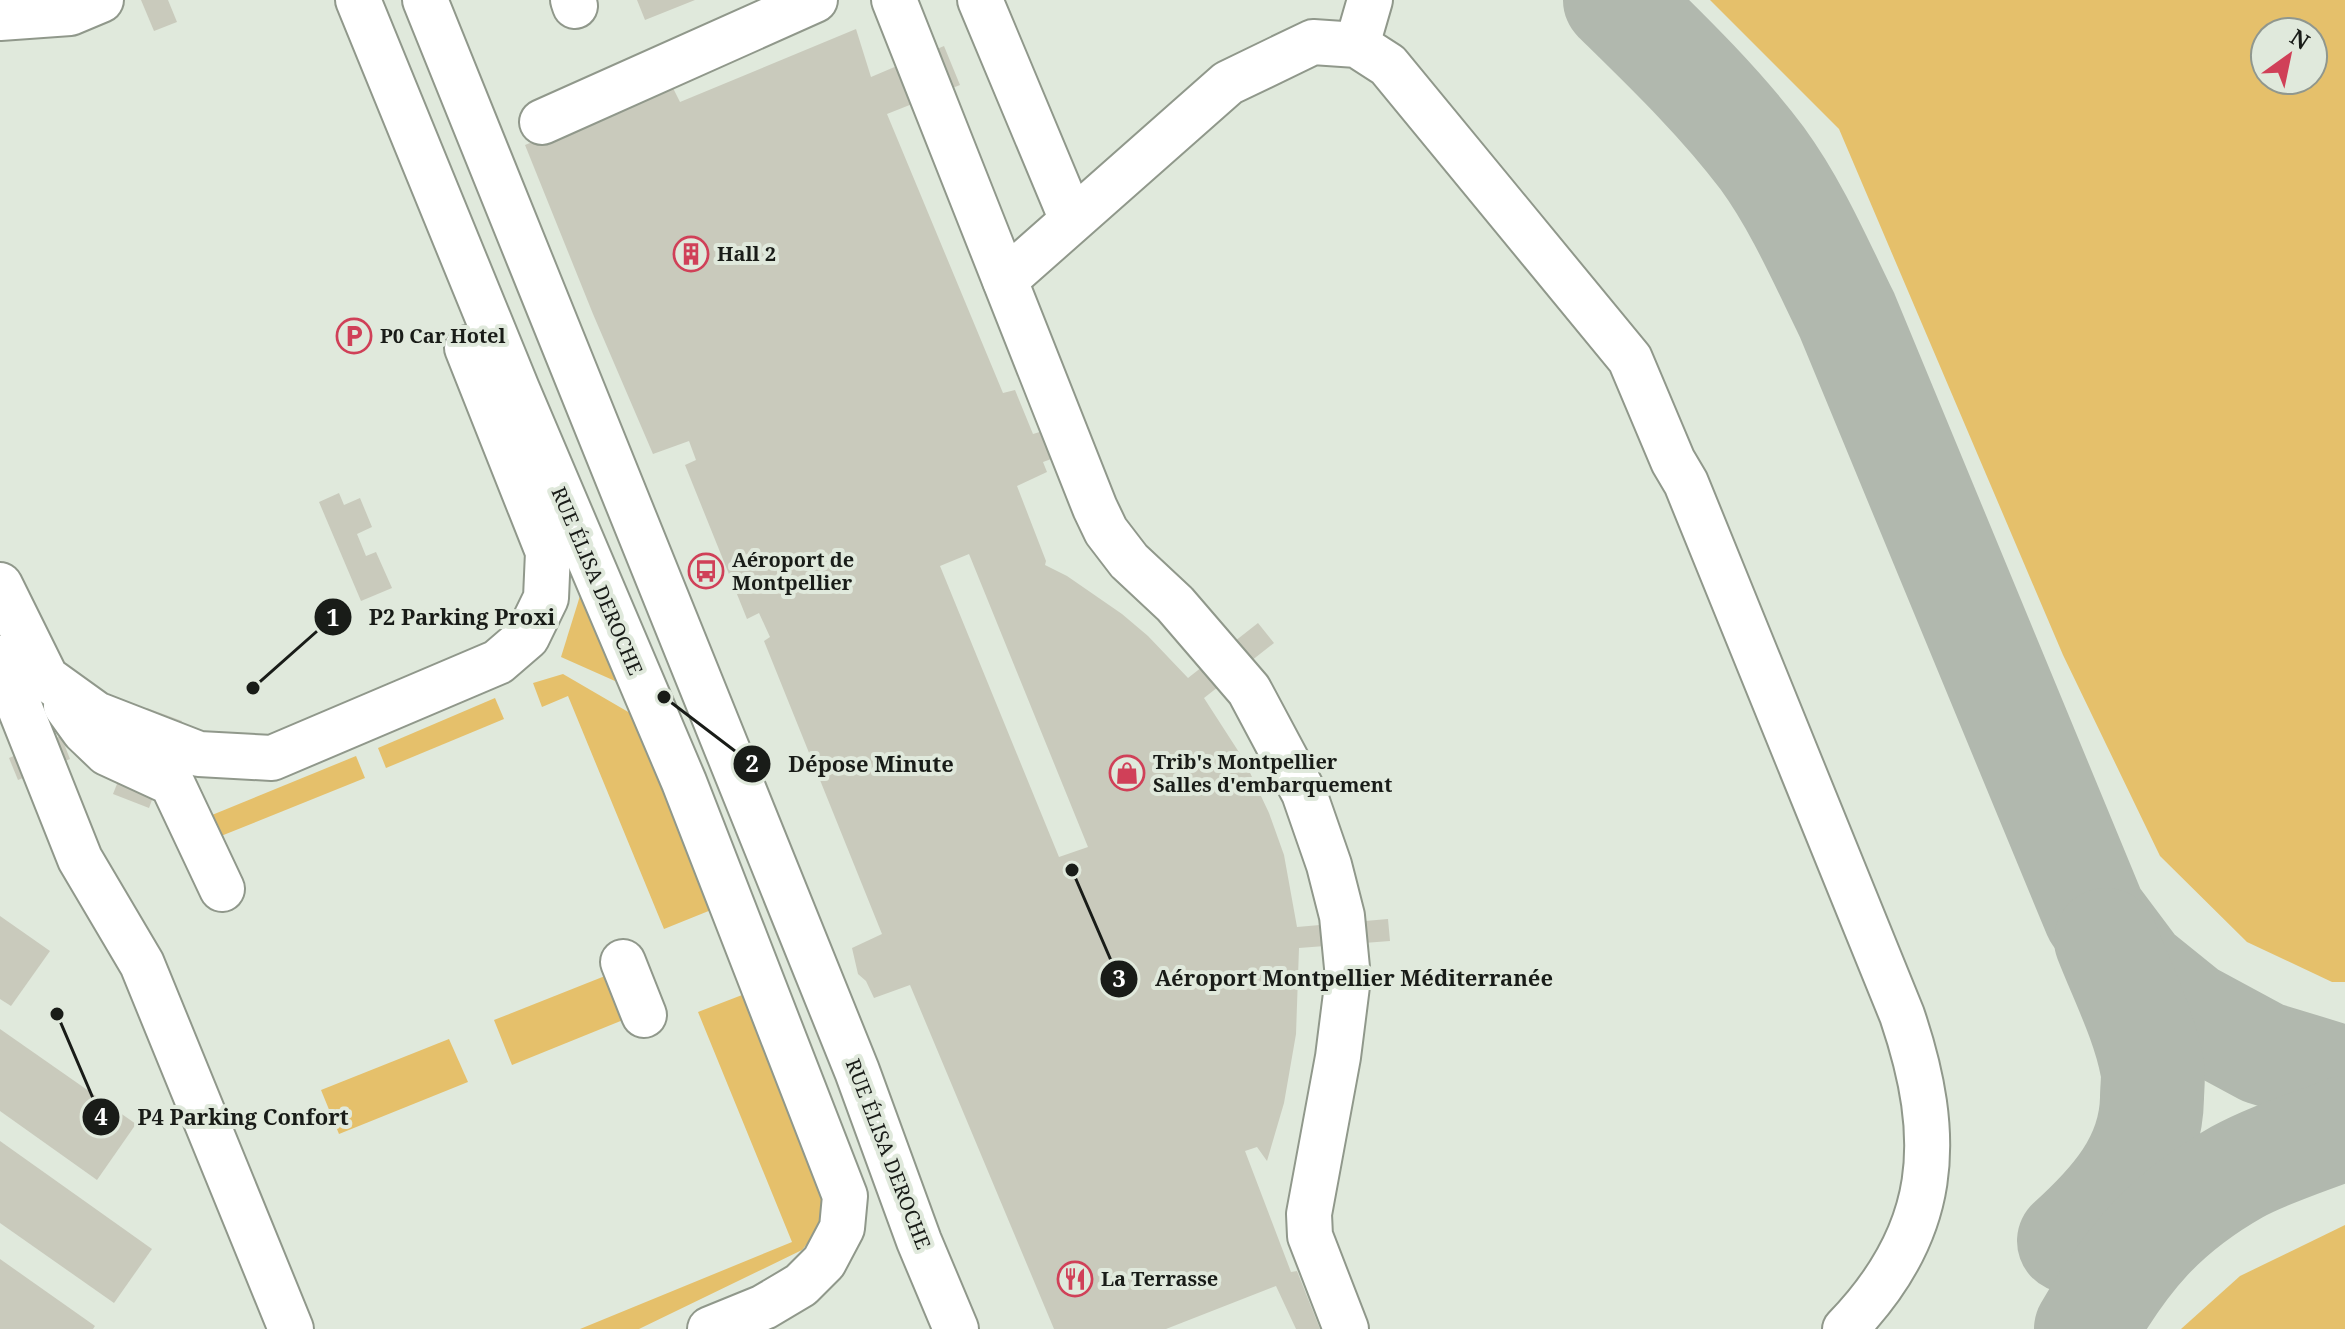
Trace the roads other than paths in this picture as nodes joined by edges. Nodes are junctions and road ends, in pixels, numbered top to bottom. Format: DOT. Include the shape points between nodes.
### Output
graph roads {
  1 [pos="7,0"];
  2 [pos="101,0"];
  3 [pos="330,0"];
  4 [pos="358,0"];
  5 [pos="425,0"];
  6 [pos="815,0"];
  7 [pos="894,0"];
  8 [pos="980,0"];
  9 [pos="1370,0"];
  10 [pos="0,7"];
  11 [pos="0,18"];
  12 [pos="1357,45"];
  13 [pos="542,122"];
  14 [pos="1072,220"];
  15 [pos="1005,280"];
  16 [pos="0,585"];
  17 [pos="0,658"];
  18 [pos="46,678"];
  19 [pos="222,889"];
  20 [pos="623,962"];
  21 [pos="644,1015"];
  22 [pos="291,1329"];
  23 [pos="710,1329"];
  24 [pos="956,1329"];
  25 [pos="1346,1329"];
  26 [pos="1845,1329"];
  1 -- 10 [label="street"];
  2 -- 11 [label="street" via="70,13"];
  3 -- 18 [label="street" via="548,552 546,598 527,637 498,662 272,758 199,754 96,714"];
  4 -- 23 [label="street, RUE ÉLISA DEROCHE" via="684,782 845,1196 842,1228 824,1262 801,1285"];
  5 -- 24 [label="street, RUE ÉLISA DEROCHE"];
  6 -- 13 [label="street"];
  7 -- 15 [label="street"];
  8 -- 14 [label="street"];
  9 -- 12 [label="street"];
  12 -- 14 [label="street" via="1313,42 1228,83"];
  12 -- 26 [label="street" via="1388,65 1630,359 1686,483 1902,1015 1919,1065 1928,1125 1927,1179 1909,1240 1873,1300"];
  14 -- 15 [label="street"];
  15 -- 25 [label="street" via="1106,531 1249,690 1304,793 1329,865 1342,916 1348,978 1309,1214 1310,1236"];
  16 -- 18 [label="street"];
  17 -- 22 [label="street" via="80,859 142,964"];
  18 -- 19 [label="street" via="107,753 172,783"];
  20 -- 21 [label="street"];
}
